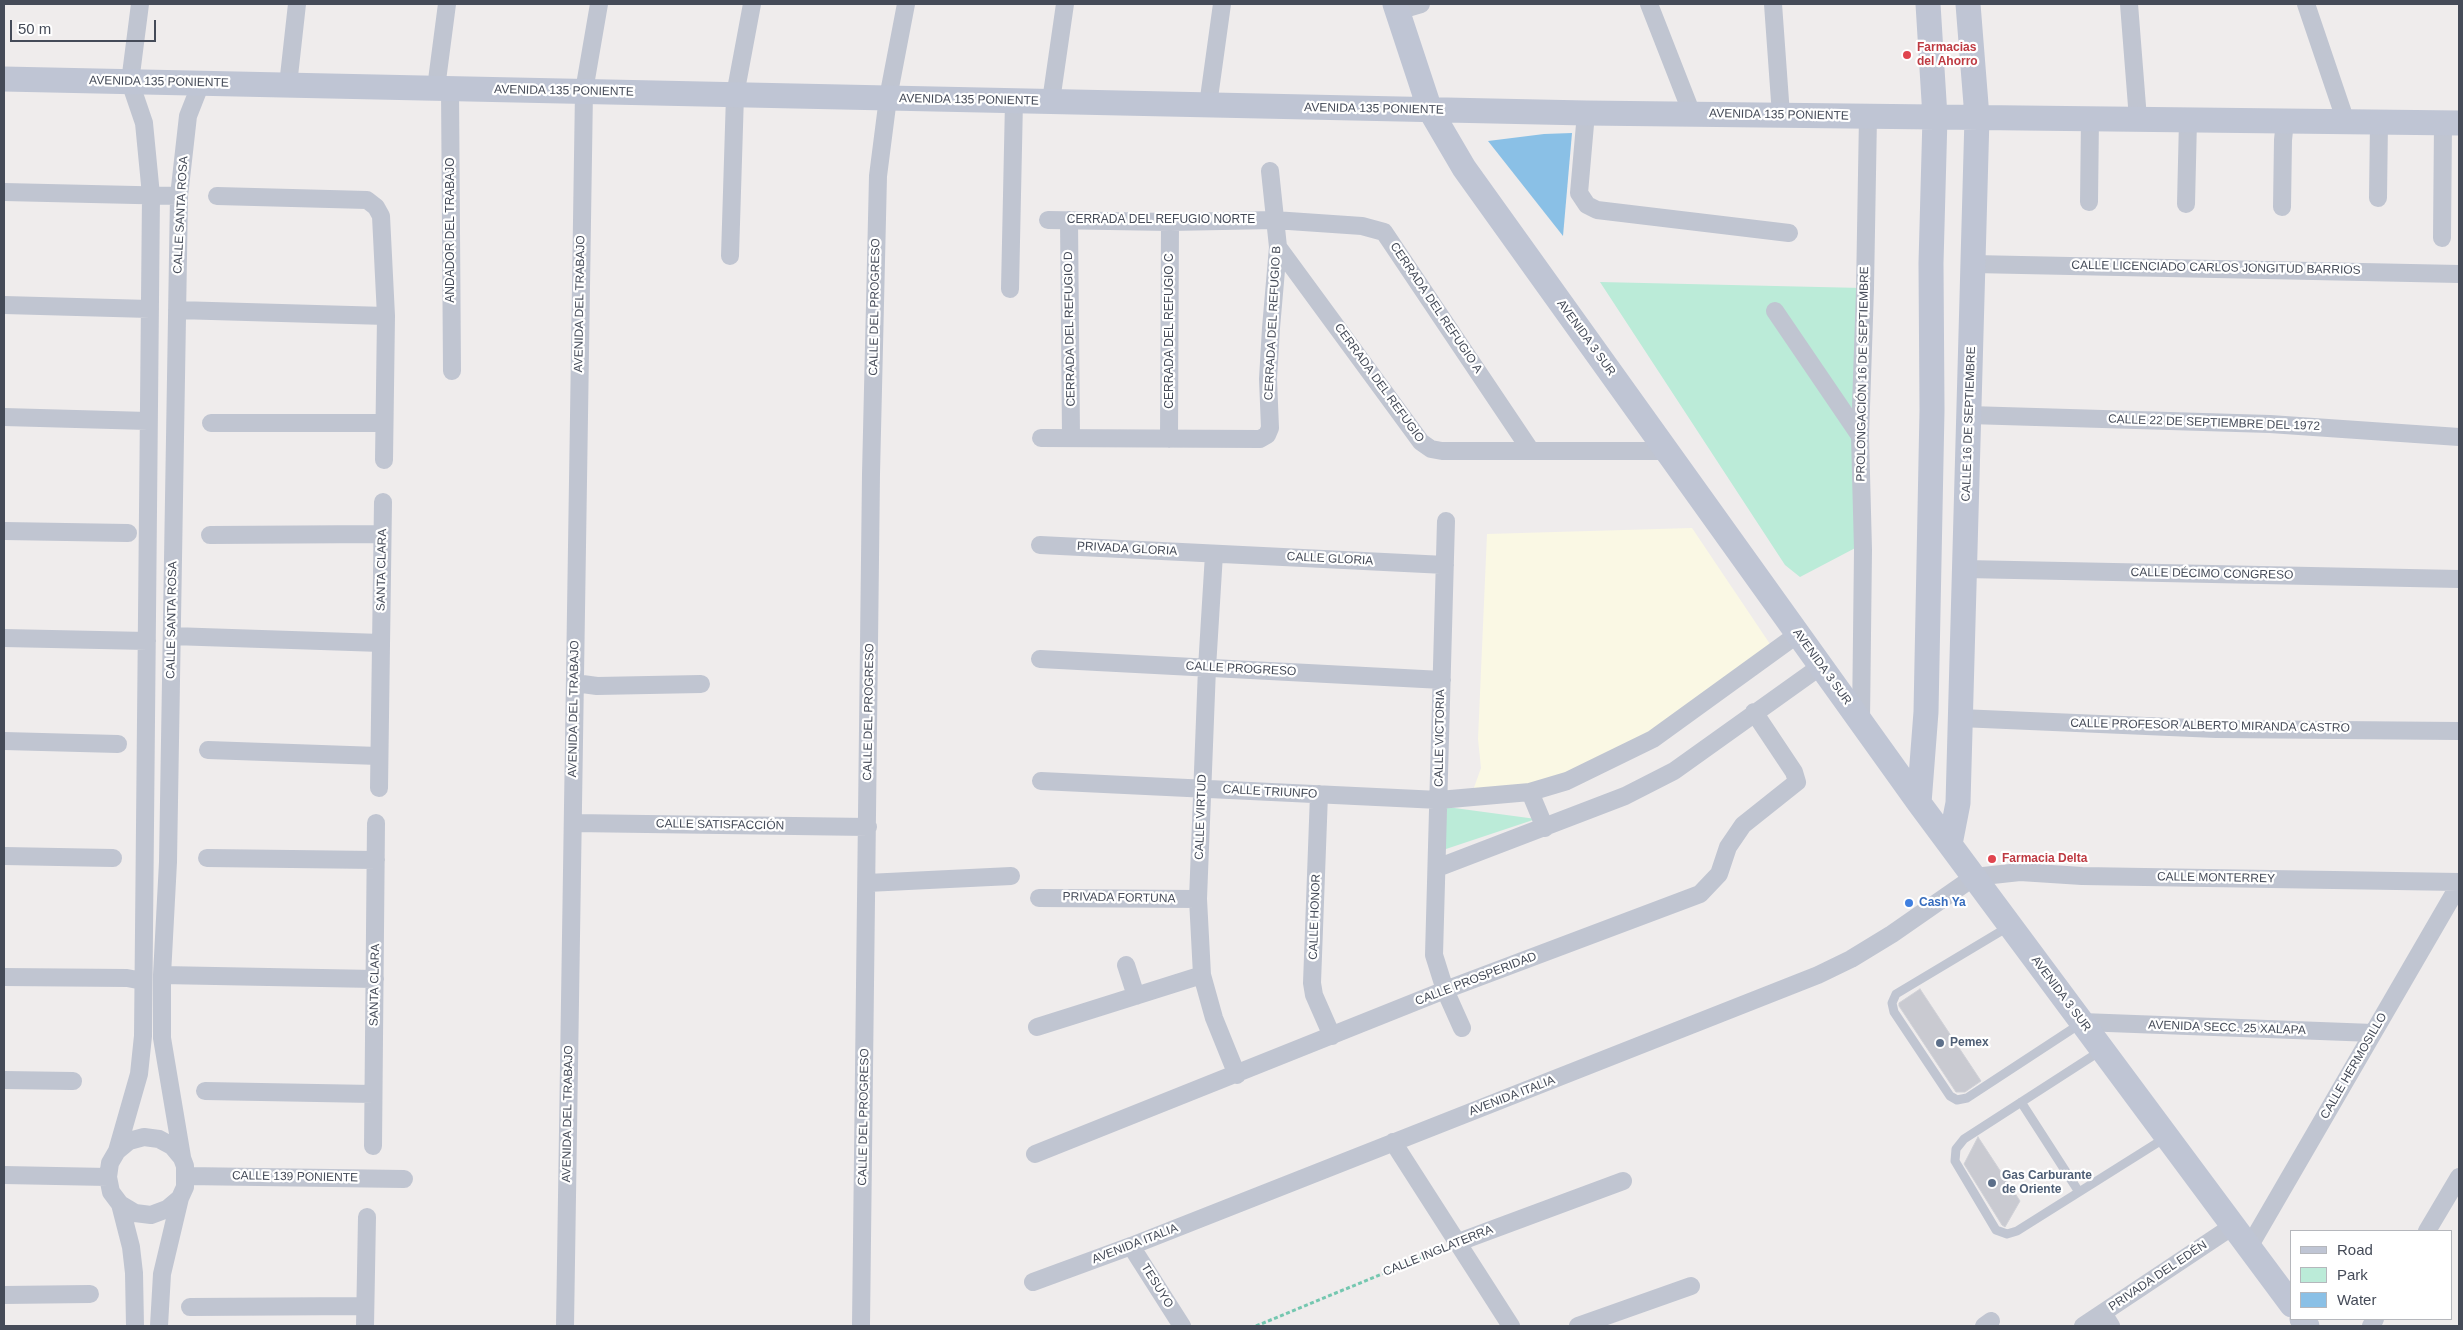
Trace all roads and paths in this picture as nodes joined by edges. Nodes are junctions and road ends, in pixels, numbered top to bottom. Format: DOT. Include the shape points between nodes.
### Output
graph roads {
  1 [pos="140,4"];
  2 [pos="297,4"];
  3 [pos="447,4"];
  4 [pos="599,4"];
  5 [pos="752,4"];
  6 [pos="906,4"];
  7 [pos="1065,4"];
  8 [pos="1222,4"];
  9 [pos="1421,4"];
  10 [pos="1649,4"];
  11 [pos="1773,4"];
  12 [pos="1928,4"];
  13 [pos="1968,4"];
  14 [pos="2129,4"];
  15 [pos="2306,4"];
  16 [pos="1396,8"];
  17 [pos="4,79"];
  18 [pos="130,82"];
  19 [pos="201,83"];
  20 [pos="288,85"];
  21 [pos="443,88"];
  22 [pos="584,91"];
  23 [pos="735,95"];
  24 [pos="888,98"];
  25 [pos="1014,101"];
  26 [pos="1051,102"];
  27 [pos="1208,105"];
  28 [pos="1430,110"];
  29 [pos="1586,113"];
  30 [pos="1692,114"];
  31 [pos="1781,115"];
  32 [pos="1868,116"];
  33 [pos="1935,117"];
  34 [pos="1977,117"];
  35 [pos="2090,118"];
  36 [pos="2138,119"];
  37 [pos="2188,120"];
  38 [pos="2285,121"];
  39 [pos="2346,122"];
  40 [pos="2379,122"];
  41 [pos="2451,123"];
  42 [pos="1270,171"];
  43 [pos="4,192"];
  44 [pos="151,195"];
  45 [pos="179,196"];
  46 [pos="217,196"];
  47 [pos="2378,198"];
  48 [pos="2089,202"];
  49 [pos="2186,204"];
  50 [pos="2282,207"];
  51 [pos="1048,220"];
  52 [pos="1068,220"];
  53 [pos="1274,220"];
  54 [pos="1170,222"];
  55 [pos="1789,232"];
  56 [pos="2442,238"];
  57 [pos="1278,247"];
  58 [pos="730,256"];
  59 [pos="1973,264"];
  60 [pos="2459,274"];
  61 [pos="1010,289"];
  62 [pos="4,305"];
  63 [pos="150,310"];
  64 [pos="177,310"];
  65 [pos="1775,311"];
  66 [pos="386,316"];
  67 [pos="452,371"];
  68 [pos="1969,415"];
  69 [pos="4,417"];
  70 [pos="148,421"];
  71 [pos="211,422"];
  72 [pos="384,423"];
  73 [pos="1860,436"];
  74 [pos="2459,437"];
  75 [pos="1041,438"];
  76 [pos="1071,438"];
  77 [pos="1169,439"];
  78 [pos="1531,451"];
  79 [pos="1667,451"];
  80 [pos="384,460"];
  81 [pos="384,502"];
  82 [pos="1446,522"];
  83 [pos="4,531"];
  84 [pos="128,533"];
  85 [pos="382,534"];
  86 [pos="210,535"];
  87 [pos="1040,545"];
  88 [pos="1214,554"];
  89 [pos="1445,565"];
  90 [pos="1965,569"];
  91 [pos="2459,579"];
  92 [pos="1798,634"];
  93 [pos="172,636"];
  94 [pos="4,638"];
  95 [pos="146,641"];
  96 [pos="380,642"];
  97 [pos="1040,659"];
  98 [pos="1821,666"];
  99 [pos="1207,668"];
  100 [pos="1442,680"];
  101 [pos="575,683"];
  102 [pos="701,684"];
  103 [pos="146,692"];
  104 [pos="171,693"];
  105 [pos="1754,712"];
  106 [pos="1960,718"];
  107 [pos="1861,721"];
  108 [pos="2459,731"];
  109 [pos="4,741"];
  110 [pos="118,744"];
  111 [pos="208,750"];
  112 [pos="378,756"];
  113 [pos="1041,780"];
  114 [pos="378,788"];
  115 [pos="1202,788"];
  116 [pos="1530,792"];
  117 [pos="1319,794"];
  118 [pos="1438,800"];
  119 [pos="1920,803"];
  120 [pos="376,823"];
  121 [pos="573,823"];
  122 [pos="868,827"];
  123 [pos="1545,828"];
  124 [pos="1950,844"];
  125 [pos="4,856"];
  126 [pos="113,858"];
  127 [pos="207,858"];
  128 [pos="376,860"];
  129 [pos="1437,868"];
  130 [pos="1011,876"];
  131 [pos="1974,877"];
  132 [pos="867,884"];
  133 [pos="2459,884"];
  134 [pos="1039,898"];
  135 [pos="1198,900"];
  136 [pos="2010,926"];
  137 [pos="1126,965"];
  138 [pos="162,975"];
  139 [pos="1202,975"];
  140 [pos="4,977"];
  141 [pos="375,979"];
  142 [pos="143,981"];
  143 [pos="1445,990"];
  144 [pos="1136,996"];
  145 [pos="2082,1022"];
  146 [pos="1037,1027"];
  147 [pos="1462,1028"];
  148 [pos="2373,1033"];
  149 [pos="1332,1036"];
  150 [pos="2102,1050"];
  151 [pos="1237,1075"];
  152 [pos="4,1080"];
  153 [pos="73,1081"];
  154 [pos="205,1091"];
  155 [pos="374,1094"];
  156 [pos="2021,1102"];
  157 [pos="2167,1137"];
  158 [pos="1393,1142"];
  159 [pos="372,1146"];
  160 [pos="117,1151"];
  161 [pos="1035,1154"];
  162 [pos="182,1158"];
  163 [pos="4,1175"];
  164 [pos="186,1176"];
  165 [pos="108,1177"];
  166 [pos="2459,1177"];
  167 [pos="404,1179"];
  168 [pos="1623,1181"];
  169 [pos="2079,1192"];
  170 [pos="180,1198"];
  171 [pos="120,1204"];
  172 [pos="367,1218"];
  173 [pos="2233,1226"];
  174 [pos="2428,1230"];
  175 [pos="1456,1243"];
  176 [pos="1132,1246"];
  177 [pos="2249,1247"];
  178 [pos="1033,1282"];
  179 [pos="1691,1286"];
  180 [pos="4,1294"];
  181 [pos="90,1294"];
  182 [pos="2290,1302"];
  183 [pos="365,1306"];
  184 [pos="190,1307"];
  185 [pos="2107,1319"];
  186 [pos="135,1326"];
  187 [pos="158,1326"];
  188 [pos="365,1326"];
  189 [pos="565,1326"];
  190 [pos="861,1326"];
  191 [pos="1182,1326"];
  192 [pos="1256,1326"];
  193 [pos="1511,1326"];
  194 [pos="1578,1326"];
  195 [pos="2083,1326"];
  1 -- 18 [label="street"];
  2 -- 20 [label="street"];
  3 -- 21 [label="street, ANDADOR DEL TRABAJO"];
  4 -- 22 [label="street, AVENIDA DEL TRABAJO"];
  5 -- 23 [label="street"];
  6 -- 24 [label="street, CALLE DEL PROGRESO"];
  7 -- 26 [label="street"];
  8 -- 27 [label="street"];
  9 -- 16 [label="street"];
  10 -- 30 [label="street"];
  11 -- 31 [label="street"];
  12 -- 33 [label="main road"];
  13 -- 34 [label="main road, CALLE 16 DE SEPTIEMBRE"];
  14 -- 36 [label="street"];
  15 -- 39 [label="street"];
  16 -- 28 [label="main road, AVENIDA 3 SUR"];
  17 -- 18 [label="main road, AVENIDA 135 PONIENTE"];
  18 -- 19 [label="main road, AVENIDA 135 PONIENTE"];
  18 -- 44 [label="street, CALLE SANTA ROSA" via="144,123"];
  19 -- 20 [label="main road, AVENIDA 135 PONIENTE"];
  19 -- 45 [label="street, CALLE SANTA ROSA" via="188,116"];
  20 -- 21 [label="main road, AVENIDA 135 PONIENTE"];
  21 -- 22 [label="main road, AVENIDA 135 PONIENTE"];
  21 -- 67 [label="street, ANDADOR DEL TRABAJO"];
  22 -- 23 [label="main road, AVENIDA 135 PONIENTE"];
  22 -- 101 [label="street, AVENIDA DEL TRABAJO"];
  23 -- 24 [label="main road, AVENIDA 135 PONIENTE"];
  23 -- 58 [label="street"];
  24 -- 25 [label="main road, AVENIDA 135 PONIENTE"];
  24 -- 122 [label="street, CALLE DEL PROGRESO" via="878,176"];
  25 -- 26 [label="main road, AVENIDA 135 PONIENTE"];
  25 -- 61 [label="street"];
  26 -- 27 [label="main road, AVENIDA 135 PONIENTE"];
  27 -- 28 [label="main road, AVENIDA 135 PONIENTE"];
  28 -- 29 [label="main road, AVENIDA 135 PONIENTE"];
  28 -- 79 [label="main road, AVENIDA 3 SUR" via="1464,168"];
  29 -- 30 [label="main road, AVENIDA 135 PONIENTE"];
  29 -- 55 [label="street" via="1580,193 1587,206 1597,210"];
  30 -- 31 [label="main road, AVENIDA 135 PONIENTE"];
  31 -- 32 [label="main road, AVENIDA 135 PONIENTE"];
  32 -- 33 [label="main road, AVENIDA 135 PONIENTE"];
  32 -- 73 [label="street, PROLONGACIÓN 16 DE SEPTIEMBRE"];
  33 -- 34 [label="main road, AVENIDA 135 PONIENTE"];
  33 -- 119 [label="main road" via="1926,703"];
  34 -- 35 [label="main road, AVENIDA 135 PONIENTE"];
  34 -- 59 [label="main road, CALLE 16 DE SEPTIEMBRE"];
  35 -- 36 [label="main road, AVENIDA 135 PONIENTE"];
  35 -- 48 [label="street"];
  36 -- 37 [label="main road, AVENIDA 135 PONIENTE"];
  37 -- 38 [label="main road, AVENIDA 135 PONIENTE"];
  37 -- 49 [label="street"];
  38 -- 39 [label="main road, AVENIDA 135 PONIENTE"];
  38 -- 50 [label="street"];
  39 -- 40 [label="main road, AVENIDA 135 PONIENTE"];
  40 -- 41 [label="main road, AVENIDA 135 PONIENTE"];
  40 -- 47 [label="street"];
  41 -- 56 [label="street"];
  42 -- 53 [label="street, CERRADA DEL REFUGIO B"];
  43 -- 44 [label="street"];
  44 -- 45 [label="street"];
  44 -- 63 [label="street, CALLE SANTA ROSA"];
  45 -- 64 [label="street, CALLE SANTA ROSA"];
  46 -- 66 [label="street" via="367,200 381,216"];
  51 -- 52 [label="street, CERRADA DEL REFUGIO NORTE"];
  52 -- 54 [label="street, CERRADA DEL REFUGIO NORTE"];
  52 -- 76 [label="street, CERRADA DEL REFUGIO D"];
  53 -- 54 [label="street, CERRADA DEL REFUGIO NORTE"];
  53 -- 57 [label="street, CERRADA DEL REFUGIO B"];
  53 -- 78 [label="street, CERRADA DEL REFUGIO A" via="1362,226 1384,232"];
  54 -- 77 [label="street, CERRADA DEL REFUGIO C"];
  57 -- 77 [label="street, CERRADA DEL REFUGIO B" via="1268,379 1270,428 1267,435 1260,439"];
  57 -- 78 [label="street, CERRADA DEL REFUGIO" via="1421,442 1442,451"];
  59 -- 60 [label="street, CALLE LICENCIADO CARLOS JONGITUD BARRIOS"];
  59 -- 68 [label="main road, CALLE 16 DE SEPTIEMBRE"];
  62 -- 63 [label="street"];
  63 -- 70 [label="street, CALLE SANTA ROSA"];
  64 -- 66 [label="street"];
  64 -- 93 [label="street, CALLE SANTA ROSA"];
  65 -- 73 [label="street"];
  66 -- 72 [label="street"];
  68 -- 74 [label="street, CALLE 22 DE SEPTIEMBRE DEL 1972" via="2270,424"];
  68 -- 90 [label="main road, CALLE 16 DE SEPTIEMBRE"];
  69 -- 70 [label="street"];
  70 -- 95 [label="street, CALLE SANTA ROSA"];
  71 -- 72 [label="street"];
  72 -- 80 [label="street"];
  73 -- 107 [label="street, PROLONGACIÓN 16 DE SEPTIEMBRE" via="1863,550"];
  75 -- 76 [label="street"];
  76 -- 77 [label="street"];
  78 -- 79 [label="street, CERRADA DEL REFUGIO"];
  79 -- 92 [label="main road, AVENIDA 3 SUR"];
  81 -- 85 [label="street, SANTA CLARA"];
  82 -- 89 [label="street, CALLE VICTORIA"];
  83 -- 84 [label="street"];
  85 -- 86 [label="street"];
  85 -- 96 [label="street, SANTA CLARA"];
  87 -- 88 [label="street, PRIVADA GLORIA"];
  88 -- 89 [label="street, CALLE GLORIA"];
  88 -- 99 [label="street, CALLE VIRTUD"];
  89 -- 100 [label="street, CALLE VICTORIA"];
  90 -- 91 [label="street, CALLE DÉCIMO CONGRESO"];
  90 -- 106 [label="main road, CALLE 16 DE SEPTIEMBRE"];
  92 -- 98 [label="main road, AVENIDA 3 SUR"];
  92 -- 116 [label="street, CALLE TRIUNFO" via="1653,739 1567,781"];
  93 -- 96 [label="street"];
  93 -- 104 [label="street, CALLE SANTA ROSA"];
  94 -- 95 [label="street"];
  95 -- 103 [label="street, CALLE SANTA ROSA"];
  96 -- 112 [label="street, SANTA CLARA"];
  97 -- 99 [label="street, CALLE PROGRESO"];
  98 -- 105 [label="street"];
  98 -- 107 [label="main road, AVENIDA 3 SUR"];
  99 -- 100 [label="street, CALLE PROGRESO"];
  99 -- 115 [label="street, CALLE VIRTUD"];
  100 -- 118 [label="street, CALLE VICTORIA"];
  101 -- 102 [label="street" via="597,686"];
  101 -- 121 [label="street, AVENIDA DEL TRABAJO"];
  103 -- 104 [label="street"];
  103 -- 142 [label="street, CALLE SANTA ROSA"];
  104 -- 138 [label="street, CALLE SANTA ROSA"];
  105 -- 123 [label="street" via="1674,771 1625,796"];
  105 -- 143 [label="street, CALLE PROSPERIDAD" via="1794,772 1797,782 1743,825 1728,847 1720,874 1711,885 1700,894"];
  106 -- 108 [label="street, CALLE PROFESOR ALBERTO MIRANDA CASTRO" via="2216,728"];
  106 -- 124 [label="main road, CALLE 16 DE SEPTIEMBRE" via="1958,803"];
  107 -- 119 [label="main road, AVENIDA 3 SUR"];
  109 -- 110 [label="street"];
  111 -- 112 [label="street"];
  112 -- 114 [label="street, SANTA CLARA"];
  113 -- 115 [label="street, CALLE TRIUNFO"];
  115 -- 117 [label="street, CALLE TRIUNFO"];
  115 -- 135 [label="street, CALLE VIRTUD"];
  116 -- 118 [label="street, CALLE TRIUNFO"];
  116 -- 123 [label="street"];
  117 -- 118 [label="street, CALLE TRIUNFO"];
  117 -- 149 [label="street, CALLE HONOR" via="1312,983"];
  118 -- 129 [label="street, CALLE VICTORIA"];
  119 -- 124 [label="main road, AVENIDA 3 SUR"];
  120 -- 128 [label="street, SANTA CLARA"];
  121 -- 122 [label="street, CALLE SATISFACCIÓN"];
  121 -- 189 [label="street, AVENIDA DEL TRABAJO"];
  122 -- 132 [label="street, CALLE DEL PROGRESO"];
  123 -- 129 [label="street"];
  124 -- 131 [label="main road, AVENIDA 3 SUR"];
  125 -- 126 [label="street"];
  127 -- 128 [label="street"];
  128 -- 141 [label="street, SANTA CLARA"];
  129 -- 143 [label="street, CALLE VICTORIA" via="1434,955"];
  130 -- 132 [label="street"];
  131 -- 133 [label="street, CALLE MONTERREY" via="2020,872"];
  131 -- 136 [label="main road, AVENIDA 3 SUR"];
  131 -- 158 [label="street, AVENIDA ITALIA" via="1892,934 1818,975"];
  132 -- 190 [label="street, CALLE DEL PROGRESO"];
  133 -- 148 [label="street, CALLE HERMOSILLO"];
  134 -- 135 [label="street, PRIVADA FORTUNA"];
  135 -- 139 [label="street, CALLE VIRTUD"];
  136 -- 145 [label="main road, AVENIDA 3 SUR"];
  136 -- 145 [label="lane" via="1896,994 1892,1003 1894,1012 1950,1096 1957,1100 1967,1098"];
  137 -- 144 [label="street"];
  138 -- 141 [label="street"];
  138 -- 162 [label="street, CALLE SANTA ROSA" via="162,1038"];
  139 -- 144 [label="street"];
  139 -- 151 [label="street, CALLE VIRTUD" via="1214,1018"];
  140 -- 142 [label="street" via="128,978"];
  141 -- 155 [label="street, SANTA CLARA"];
  142 -- 160 [label="street, CALLE SANTA ROSA" via="139,1074"];
  143 -- 147 [label="street"];
  143 -- 149 [label="street, CALLE PROSPERIDAD"];
  144 -- 146 [label="street"];
  145 -- 148 [label="street, AVENIDA SECC. 25 XALAPA"];
  145 -- 150 [label="main road, AVENIDA 3 SUR"];
  148 -- 177 [label="street, CALLE HERMOSILLO"];
  149 -- 151 [label="street, CALLE PROSPERIDAD"];
  150 -- 156 [label="lane"];
  150 -- 157 [label="main road, AVENIDA 3 SUR"];
  151 -- 161 [label="street, CALLE PROSPERIDAD"];
  152 -- 153 [label="street"];
  154 -- 155 [label="street"];
  155 -- 159 [label="street, SANTA CLARA"];
  156 -- 169 [label="lane"];
  156 -- 169 [label="lane" via="1964,1139 1956,1148 1955,1161 1996,1230 2007,1234 2017,1231"];
  157 -- 169 [label="lane"];
  157 -- 173 [label="main road, AVENIDA 3 SUR"];
  158 -- 175 [label="street"];
  158 -- 176 [label="street, AVENIDA ITALIA"];
  160 -- 162 [label="street" via="129,1141 144,1137 159,1139 172,1146"];
  160 -- 165 [label="street" via="110,1163"];
  162 -- 164 [label="street"];
  163 -- 165 [label="street"];
  164 -- 167 [label="street, CALLE 139 PONIENTE"];
  164 -- 170 [label="street"];
  165 -- 171 [label="street" via="111,1192"];
  166 -- 174 [label="street"];
  168 -- 175 [label="street, CALLE INGLATERRA"];
  170 -- 171 [label="street" via="167,1209 151,1215 135,1213"];
  170 -- 187 [label="street" via="162,1274"];
  171 -- 186 [label="street" via="133,1264"];
  172 -- 183 [label="street"];
  173 -- 177 [label="main road, AVENIDA 3 SUR"];
  173 -- 185 [label="street, PRIVADA DEL EDÉN"];
  175 -- 192 [label="path, CALLE INGLATERRA"];
  175 -- 193 [label="street"];
  176 -- 178 [label="street, AVENIDA ITALIA"];
  176 -- 191 [label="street, TESUYO"];
  177 -- 182 [label="main road, AVENIDA 3 SUR"];
  179 -- 194 [label="street"];
  180 -- 181 [label="street"];
  183 -- 184 [label="street"];
  183 -- 188 [label="street"];
  185 -- 195 [label="street, PRIVADA DEL EDÉN"];
}
